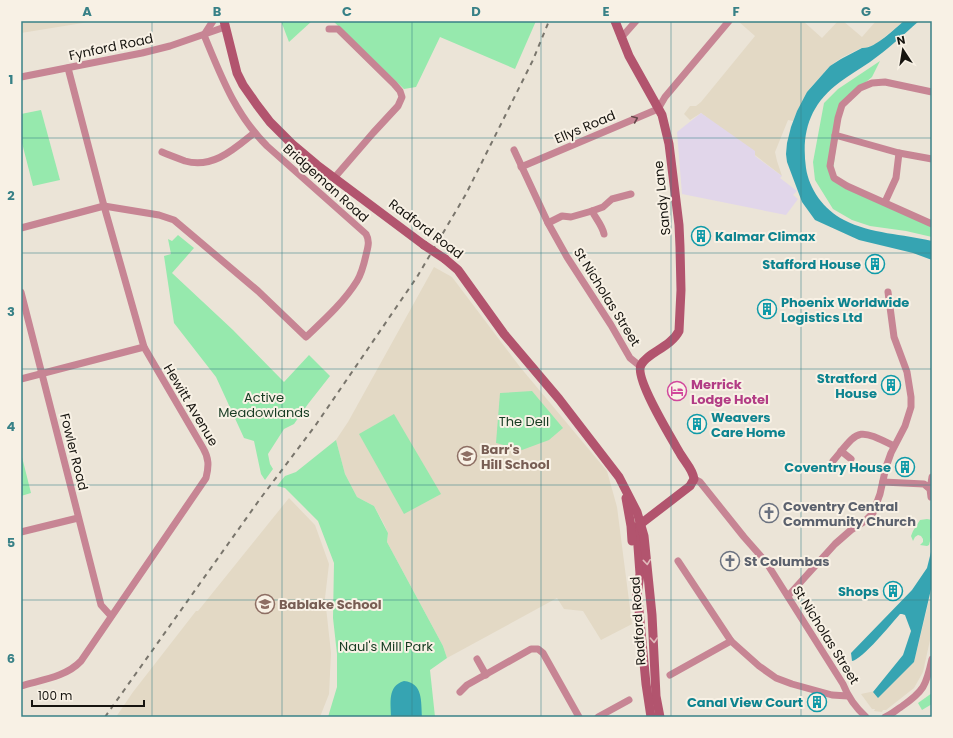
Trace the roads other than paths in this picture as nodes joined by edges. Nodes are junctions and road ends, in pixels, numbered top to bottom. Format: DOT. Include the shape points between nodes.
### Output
graph roads {
  1 [pos="213,21"];
  2 [pos="615,21"];
  3 [pos="636,21"];
  4 [pos="729,21"];
  5 [pos="225,24"];
  6 [pos="329,29"];
  7 [pos="204,34"];
  8 [pos="621,38"];
  9 [pos="68,68"];
  10 [pos="21,77"];
  11 [pos="932,92"];
  12 [pos="658,108"];
  13 [pos="254,133"];
  14 [pos="835,135"];
  15 [pos="514,150"];
  16 [pos="162,152"];
  17 [pos="899,153"];
  18 [pos="932,159"];
  19 [pos="521,167"];
  20 [pos="335,177"];
  21 [pos="631,194"];
  22 [pos="885,202"];
  23 [pos="104,206"];
  24 [pos="592,211"];
  25 [pos="548,222"];
  26 [pos="932,224"];
  27 [pos="21,228"];
  28 [pos="604,234"];
  29 [pos="21,292"];
  30 [pos="888,292"];
  31 [pos="905,303"];
  32 [pos="890,305"];
  33 [pos="144,347"];
  34 [pos="640,366"];
  35 [pos="42,374"];
  36 [pos="21,379"];
  37 [pos="894,446"];
  38 [pos="841,451"];
  39 [pos="851,459"];
  40 [pos="833,460"];
  41 [pos="932,477"];
  42 [pos="694,479"];
  43 [pos="883,482"];
  44 [pos="928,487"];
  45 [pos="625,489"];
  46 [pos="930,496"];
  47 [pos="78,518"];
  48 [pos="641,523"];
  49 [pos="21,532"];
  50 [pos="678,561"];
  51 [pos="637,595"];
  52 [pos="788,596"];
  53 [pos="111,616"];
  54 [pos="731,641"];
  55 [pos="477,659"];
  56 [pos="932,659"];
  57 [pos="486,675"];
  58 [pos="670,675"];
  59 [pos="21,686"];
  60 [pos="460,692"];
  61 [pos="848,696"];
  62 [pos="629,700"];
  63 [pos="579,717"];
  64 [pos="598,717"];
  65 [pos="652,717"];
  66 [pos="660,717"];
  67 [pos="866,717"];
  68 [pos="885,717"];
  1 -- 7 [label="street"];
  2 -- 8 [label="main road, Sandy Lane"];
  3 -- 8 [label="street"];
  4 -- 12 [label="street"];
  5 -- 7 [label="street, Fynford Road"];
  5 -- 20 [label="main road, Radford Road" via="237,73 256,105 292,144"];
  6 -- 20 [label="street" via="338,29 394,84 402,97 398,106"];
  7 -- 9 [label="street, Fynford Road" via="142,53"];
  7 -- 13 [label="street, Bridgeman Road" via="233,102"];
  8 -- 12 [label="main road, Sandy Lane" via="628,56"];
  9 -- 10 [label="street, Fynford Road"];
  9 -- 23 [label="street, Hewitt Avenue"];
  11 -- 14 [label="street" via="885,82 872,83 860,88 842,105"];
  19 -- 12 [label="street, Ellys Road, one-way"];
  12 -- 34 [label="main road, Sandy Lane" via="670,145 678,219 680,321 676,336 644,360"];
  13 -- 16 [label="street" via="235,149 214,160 195,163"];
  13 -- 23 [label="street, Bridgeman Road" via="368,238 363,268 357,281 306,338 258,291 174,220"];
  14 -- 17 [label="street"];
  14 -- 22 [label="street" via="830,166 834,178"];
  15 -- 19 [label="street, St Nicholas Street"];
  17 -- 18 [label="street"];
  17 -- 22 [label="street" via="896,178"];
  19 -- 25 [label="street, St Nicholas Street"];
  20 -- 45 [label="main road, Radford Road, bridge" via="458,270 504,334 581,427 619,477"];
  21 -- 24 [label="street" via="612,199 603,207"];
  22 -- 26 [label="street"];
  23 -- 27 [label="street"];
  23 -- 33 [label="street, Hewitt Avenue"];
  24 -- 25 [label="street" via="571,217 562,216"];
  24 -- 28 [label="street" via="603,226"];
  25 -- 34 [label="street, St Nicholas Street" via="630,358"];
  29 -- 35 [label="street, Fowler Road"];
  30 -- 32 [label="street"];
  31 -- 32 [label="street"];
  32 -- 37 [label="street" via="894,337 905,364 911,397 910,412"];
  33 -- 35 [label="street"];
  33 -- 53 [label="street, Hewitt Avenue" via="203,448 208,459 208,470 206,478"];
  34 -- 42 [label="main road, St Nicholas Street" via="640,374 651,401"];
  35 -- 36 [label="street"];
  35 -- 47 [label="street, Fowler Road"];
  37 -- 38 [label="street" via="864,433 855,436"];
  37 -- 43 [label="street"];
  38 -- 39 [label="street"];
  38 -- 40 [label="street"];
  41 -- 44 [label="street"];
  42 -- 48 [label="main road" via="690,486"];
  42 -- 52 [label="street, St Nicholas Street" via="700,482 766,562"];
  43 -- 44 [label="street" via="924,484"];
  43 -- 52 [label="street" via="873,513 835,544"];
  44 -- 46 [label="street"];
  45 -- 48 [label="main road, Radford Road"];
  45 -- 51 [label="main road, Radford Road"];
  47 -- 49 [label="street"];
  47 -- 53 [label="street, Fowler Road" via="101,605"];
  48 -- 51 [label="main road, Radford Road" via="637,533 640,574"];
  48 -- 66 [label="main road, Radford Road, one-way"];
  50 -- 54 [label="street"];
  51 -- 65 [label="main road, Radford Road"];
  52 -- 61 [label="street, St Nicholas Street"];
  53 -- 59 [label="street, Hewitt Avenue" via="75,667 57,676"];
  54 -- 58 [label="street"];
  54 -- 61 [label="street" via="776,678 832,695"];
  55 -- 57 [label="street"];
  56 -- 68 [label="street" via="922,690"];
  57 -- 60 [label="street"];
  57 -- 63 [label="street" via="531,650 539,649"];
  61 -- 67 [label="street, St Nicholas Street"];
  62 -- 64 [label="street"];
}
